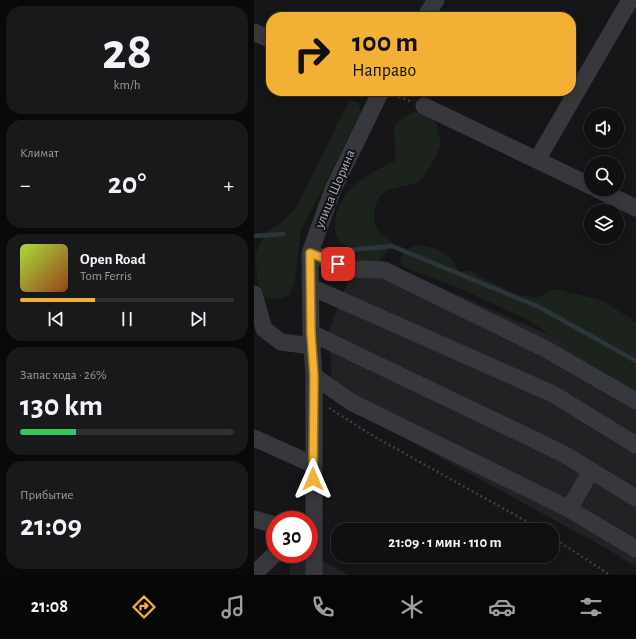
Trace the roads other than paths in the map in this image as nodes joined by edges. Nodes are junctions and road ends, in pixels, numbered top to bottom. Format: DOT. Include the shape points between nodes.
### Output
graph roads {
  1 [pos="436,0"];
  2 [pos="630,0"];
  3 [pos="428,12"];
  4 [pos="254,32"];
  5 [pos="266,38"];
  6 [pos="576,93"];
  7 [pos="383,96"];
  8 [pos="574,96"];
  9 [pos="424,106"];
  10 [pos="537,160"];
  11 [pos="584,183"];
  12 [pos="611,196"];
  13 [pos="636,208"];
  14 [pos="310,253"];
  15 [pos="311,287"];
  16 [pos="254,294"];
  17 [pos="312,340"];
  18 [pos="314,376"];
  19 [pos="636,401"];
  20 [pos="254,438"];
  21 [pos="636,445"];
  22 [pos="314,465"];
  23 [pos="591,471"];
  24 [pos="636,498"];
  25 [pos="569,509"];
  26 [pos="312,511"];
  27 [pos="254,519"];
  28 [pos="266,522"];
  29 [pos="636,549"];
  30 [pos="266,563"];
  31 [pos="313,563"];
  32 [pos="254,574"];
  33 [pos="314,575"];
  1 -- 3 [label="street"];
  2 -- 6 [label="street"];
  4 -- 5 [label="street"];
  7 -- 14 [label="street, улица Шорина" via="333,189"];
  8 -- 10 [label="street"];
  9 -- 10 [label="street"];
  10 -- 11 [label="street"];
  12 -- 13 [label="street"];
  14 -- 15 [label="street, улица Шорина"];
  14 -- 19 [label="street" via="352,269 384,270 544,348"];
  15 -- 17 [label="street, улица Шорина"];
  15 -- 21 [label="street" via="553,394"];
  16 -- 17 [label="street" via="264,329 281,342"];
  17 -- 18 [label="street, улица Шорина"];
  17 -- 23 [label="street" via="562,453"];
  18 -- 22 [label="street, улица Шорина"];
  18 -- 25 [label="street" via="351,402"];
  20 -- 22 [label="street"];
  22 -- 26 [label="street, улица Шорина"];
  23 -- 24 [label="street"];
  23 -- 25 [label="street"];
  25 -- 29 [label="street"];
  27 -- 28 [label="street"];
  30 -- 32 [label="street"];
  31 -- 33 [label="street, улица Шорина"];
}
